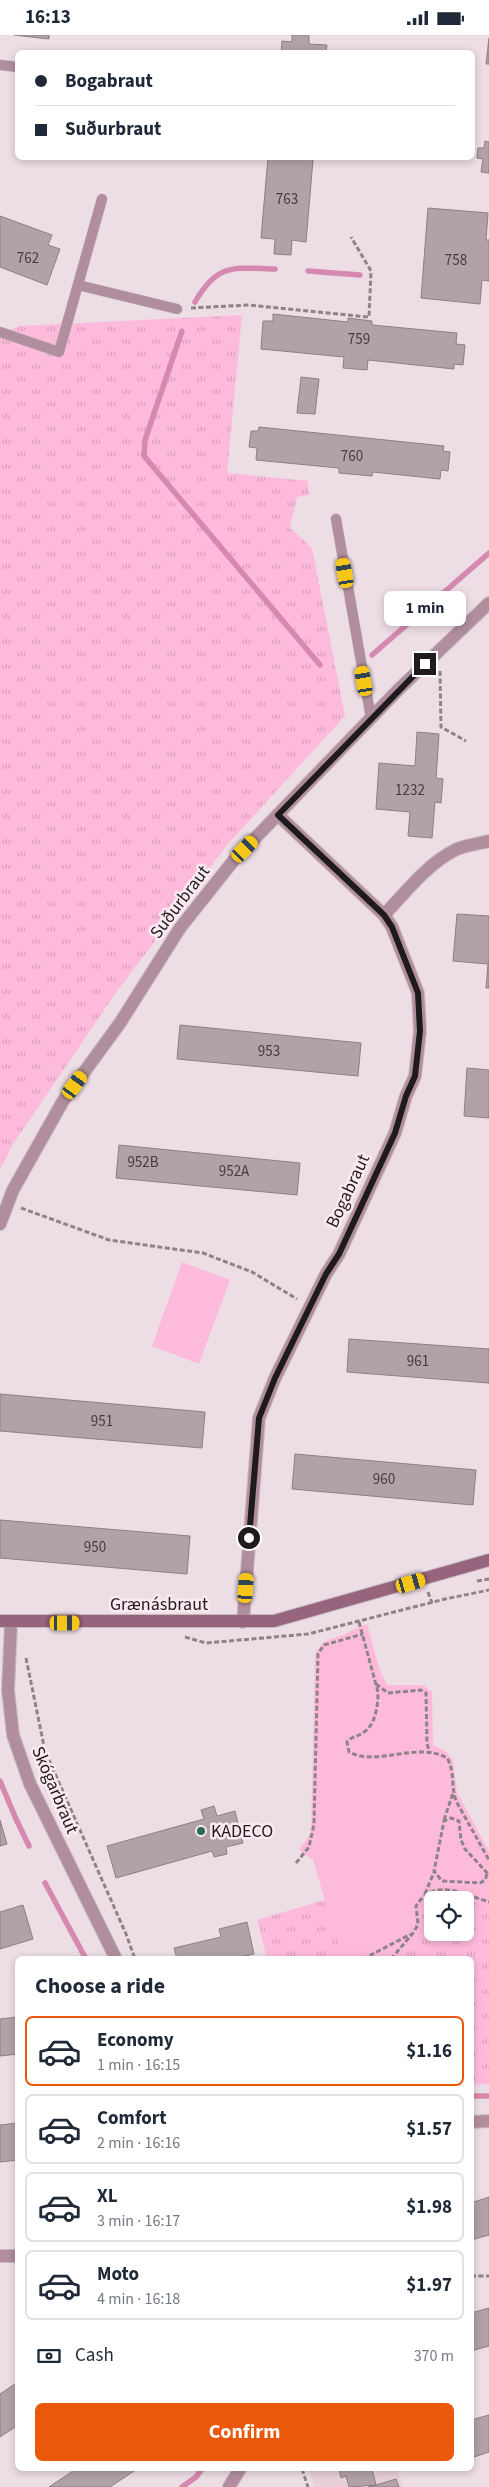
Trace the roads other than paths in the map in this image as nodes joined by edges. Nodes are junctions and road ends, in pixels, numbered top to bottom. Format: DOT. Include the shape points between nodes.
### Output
graph roads {
  1 [pos="0,65"];
  2 [pos="15,67"];
  3 [pos="102,199"];
  4 [pos="78,285"];
  5 [pos="177,309"];
  6 [pos="0,332"];
  7 [pos="336,519"];
  8 [pos="489,603"];
  9 [pos="371,717"];
  10 [pos="278,815"];
  11 [pos="489,841"];
  12 [pos="384,915"];
  13 [pos="0,1224"];
  14 [pos="489,1560"];
  15 [pos="243,1621"];
  16 [pos="6,1622"];
  17 [pos="115,1956"];
  18 [pos="489,2121"];
  19 [pos="474,2122"];
  20 [pos="0,2256"];
  21 [pos="15,2256"];
  22 [pos="239,2471"];
  23 [pos="229,2487"];
  1 -- 2 [label="lane"];
  3 -- 4 [label="lane"];
  4 -- 5 [label="lane"];
  4 -- 6 [label="lane" via="59,351"];
  7 -- 9 [label="lane"];
  8 -- 9 [label="street, Suðurbraut"];
  9 -- 10 [label="street, Suðurbraut"];
  10 -- 12 [label="street, Bogabraut"];
  10 -- 13 [label="street, Suðurbraut" via="234,860 180,928 120,1023 64,1101 8,1202"];
  11 -- 12 [label="street" via="456,849 424,873"];
  12 -- 15 [label="street, Bogabraut" via="392,927 418,993 420,1031 415,1076 395,1133 339,1254 275,1378 259,1418"];
  14 -- 15 [label="street, Grænásbraut" via="274,1621"];
  15 -- 16 [label="street, Grænásbraut"];
  16 -- 17 [label="street, Skógarbraut" via="13,1735 30,1784"];
  18 -- 19 [label="street"];
  20 -- 21 [label="street"];
  22 -- 23 [label="street"];
}
